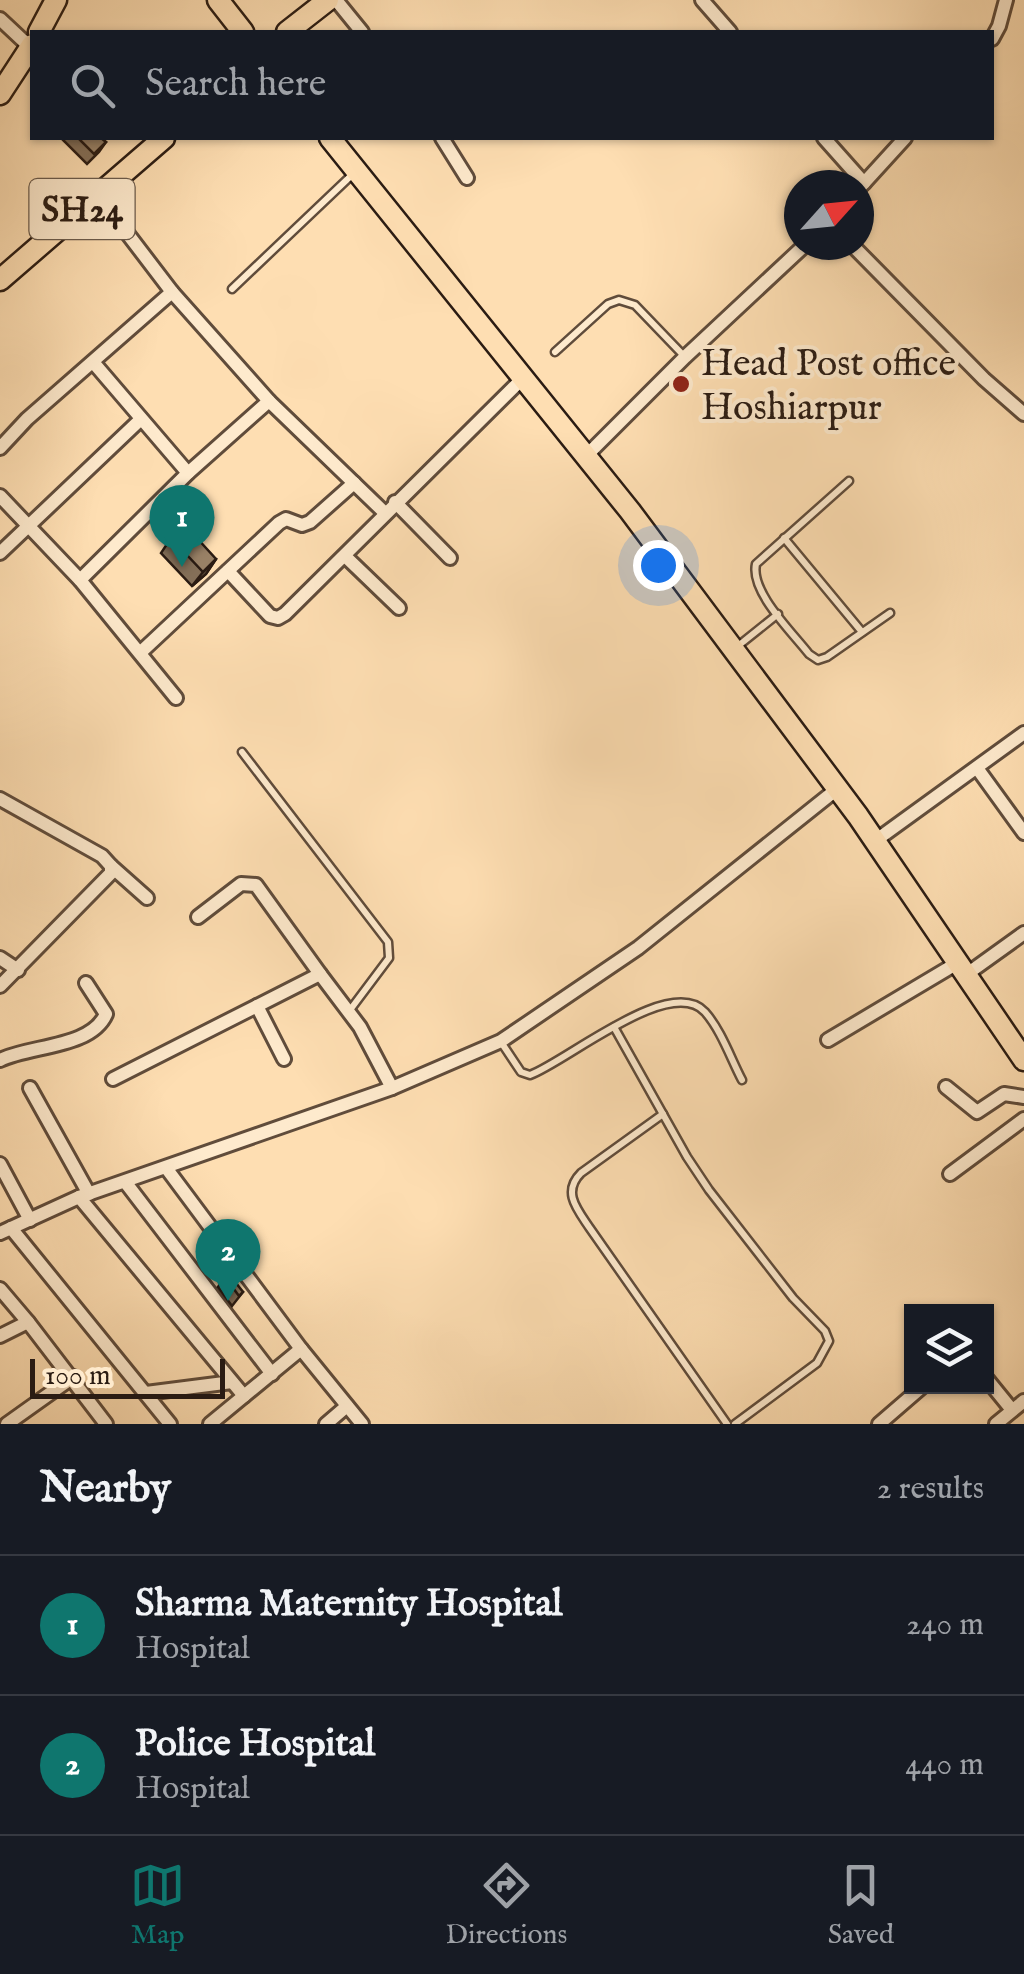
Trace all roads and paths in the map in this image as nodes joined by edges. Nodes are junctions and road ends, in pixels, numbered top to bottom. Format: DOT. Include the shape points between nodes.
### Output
graph roads {
  1 [pos="56,0"];
  2 [pos="218,0"];
  3 [pos="328,0"];
  4 [pos="336,0"];
  5 [pos="702,0"];
  6 [pos="1006,0"];
  7 [pos="0,19"];
  8 [pos="40,30"];
  9 [pos="241,30"];
  10 [pos="290,30"];
  11 [pos="360,30"];
  12 [pos="728,30"];
  13 [pos="994,35"];
  14 [pos="30,39"];
  15 [pos="30,48"];
  16 [pos="0,94"];
  17 [pos="162,140"];
  18 [pos="332,140"];
  19 [pos="443,140"];
  20 [pos="826,140"];
  21 [pos="904,140"];
  22 [pos="850,170"];
  23 [pos="356,172"];
  24 [pos="874,172"];
  25 [pos="466,178"];
  26 [pos="98,195"];
  27 [pos="789,260"];
  28 [pos="867,260"];
  29 [pos="0,280"];
  30 [pos="232,289"];
  31 [pos="172,292"];
  32 [pos="555,352"];
  33 [pos="684,357"];
  34 [pos="93,362"];
  35 [pos="522,379"];
  36 [pos="269,401"];
  37 [pos="1024,414"];
  38 [pos="141,419"];
  39 [pos="0,448"];
  40 [pos="586,456"];
  41 [pos="188,473"];
  42 [pos="848,481"];
  43 [pos="354,483"];
  44 [pos="0,496"];
  45 [pos="395,502"];
  46 [pos="385,513"];
  47 [pos="30,526"];
  48 [pos="784,538"];
  49 [pos="0,554"];
  50 [pos="346,557"];
  51 [pos="450,558"];
  52 [pos="228,571"];
  53 [pos="80,580"];
  54 [pos="399,608"];
  55 [pos="890,612"];
  56 [pos="778,614"];
  57 [pos="862,632"];
  58 [pos="733,650"];
  59 [pos="141,652"];
  60 [pos="176,698"];
  61 [pos="1024,733"];
  62 [pos="242,752"];
  63 [pos="977,768"];
  64 [pos="837,788"];
  65 [pos="0,799"];
  66 [pos="1024,833"];
  67 [pos="875,840"];
  68 [pos="111,866"];
  69 [pos="146,898"];
  70 [pos="198,917"];
  71 [pos="1024,933"];
  72 [pos="0,958"];
  73 [pos="963,968"];
  74 [pos="18,970"];
  75 [pos="320,974"];
  76 [pos="86,983"];
  77 [pos="0,986"];
  78 [pos="257,1006"];
  79 [pos="350,1011"];
  80 [pos="614,1028"];
  81 [pos="828,1040"];
  82 [pos="501,1041"];
  83 [pos="284,1059"];
  84 [pos="0,1060"];
  85 [pos="1024,1060"];
  86 [pos="114,1079"];
  87 [pos="742,1080"];
  88 [pos="946,1087"];
  89 [pos="30,1088"];
  90 [pos="392,1088"];
  91 [pos="1024,1097"];
  92 [pos="663,1114"];
  93 [pos="1024,1118"];
  94 [pos="0,1164"];
  95 [pos="167,1169"];
  96 [pos="950,1174"];
  97 [pos="126,1184"];
  98 [pos="84,1196"];
  99 [pos="30,1220"];
  100 [pos="5,1230"];
  101 [pos="0,1289"];
  102 [pos="28,1322"];
  103 [pos="0,1336"];
  104 [pos="302,1349"];
  105 [pos="272,1374"];
  106 [pos="73,1378"];
  107 [pos="232,1382"];
  108 [pos="994,1388"];
  109 [pos="146,1393"];
  110 [pos="914,1394"];
  111 [pos="244,1396"];
  112 [pos="1024,1402"];
  113 [pos="347,1406"];
  114 [pos="1012,1410"];
  115 [pos="8,1424"];
  116 [pos="106,1424"];
  117 [pos="170,1424"];
  118 [pos="210,1424"];
  119 [pos="326,1424"];
  120 [pos="362,1424"];
  121 [pos="727,1424"];
  122 [pos="735,1424"];
  123 [pos="878,1424"];
  124 [pos="996,1424"];
  1 -- 8 [label="main road"];
  2 -- 9 [label="main road"];
  3 -- 10 [label="main road"];
  4 -- 11 [label="street"];
  5 -- 12 [label="street"];
  6 -- 13 [label="street"];
  7 -- 14 [label="street"];
  15 -- 16 [label="main road"];
  17 -- 26 [label="main road, SH24"];
  18 -- 23 [label="main road"];
  19 -- 25 [label="street"];
  20 -- 22 [label="street"];
  21 -- 24 [label="street"];
  23 -- 30 [label="lane"];
  23 -- 35 [label="main road"];
  26 -- 29 [label="main road, SH24"];
  26 -- 31 [label="street"];
  27 -- 33 [label="street"];
  28 -- 37 [label="street"];
  31 -- 34 [label="street"];
  31 -- 36 [label="street"];
  32 -- 33 [label="lane" via="619,300 635,305"];
  33 -- 40 [label="street"];
  34 -- 38 [label="street"];
  34 -- 39 [label="street"];
  35 -- 40 [label="main road"];
  35 -- 45 [label="street"];
  36 -- 41 [label="street"];
  36 -- 43 [label="street"];
  38 -- 41 [label="street"];
  38 -- 47 [label="street"];
  40 -- 58 [label="main road"];
  41 -- 53 [label="street"];
  42 -- 48 [label="lane"];
  43 -- 46 [label="street"];
  43 -- 52 [label="street" via="310,522 278,523"];
  44 -- 47 [label="street"];
  45 -- 46 [label="street"];
  45 -- 51 [label="street"];
  46 -- 50 [label="street"];
  47 -- 49 [label="street"];
  47 -- 53 [label="street"];
  48 -- 56 [label="lane" via="754,573"];
  48 -- 57 [label="lane"];
  50 -- 52 [label="street" via="278,618"];
  50 -- 54 [label="street"];
  52 -- 59 [label="street"];
  53 -- 59 [label="street"];
  55 -- 57 [label="lane"];
  56 -- 57 [label="lane" via="818,660"];
  56 -- 58 [label="lane"];
  58 -- 64 [label="main road"];
  59 -- 60 [label="street"];
  61 -- 63 [label="street"];
  62 -- 79 [label="lane" via="388,942 384,966"];
  63 -- 66 [label="street"];
  63 -- 67 [label="street"];
  64 -- 67 [label="main road"];
  64 -- 82 [label="street" via="638,948"];
  65 -- 68 [label="street"];
  67 -- 73 [label="main road"];
  68 -- 69 [label="street"];
  68 -- 74 [label="street" via="109,877"];
  70 -- 75 [label="street" via="240,884 256,885"];
  71 -- 73 [label="street"];
  72 -- 74 [label="street"];
  73 -- 81 [label="street"];
  73 -- 85 [label="main road"];
  74 -- 77 [label="street"];
  75 -- 78 [label="street"];
  75 -- 79 [label="street"];
  76 -- 84 [label="street" via="106,1014 99,1026"];
  78 -- 83 [label="street"];
  78 -- 86 [label="street"];
  79 -- 90 [label="street"];
  80 -- 82 [label="lane" via="530,1076"];
  80 -- 87 [label="lane" via="653,1008 694,1004"];
  80 -- 92 [label="lane"];
  82 -- 90 [label="street"];
  88 -- 91 [label="street" via="977,1112 1004,1094"];
  89 -- 98 [label="street"];
  90 -- 95 [label="street"];
  92 -- 121 [label="lane" via="581,1173 571,1195"];
  92 -- 122 [label="lane" via="746,1240 829,1341 817,1363"];
  93 -- 96 [label="street"];
  94 -- 99 [label="street"];
  95 -- 97 [label="street"];
  95 -- 104 [label="street"];
  97 -- 98 [label="street"];
  97 -- 105 [label="street"];
  98 -- 99 [label="street"];
  98 -- 107 [label="street"];
  99 -- 100 [label="street"];
  100 -- 109 [label="street"];
  101 -- 102 [label="street"];
  102 -- 103 [label="street"];
  102 -- 106 [label="street"];
  104 -- 105 [label="street"];
  104 -- 113 [label="street"];
  105 -- 111 [label="street"];
  106 -- 115 [label="street"];
  106 -- 116 [label="street"];
  107 -- 109 [label="street"];
  107 -- 111 [label="street"];
  108 -- 114 [label="street"];
  109 -- 117 [label="street"];
  110 -- 123 [label="street"];
  111 -- 118 [label="street"];
  112 -- 114 [label="street"];
  113 -- 119 [label="street"];
  113 -- 120 [label="street"];
  114 -- 124 [label="street"];
}
